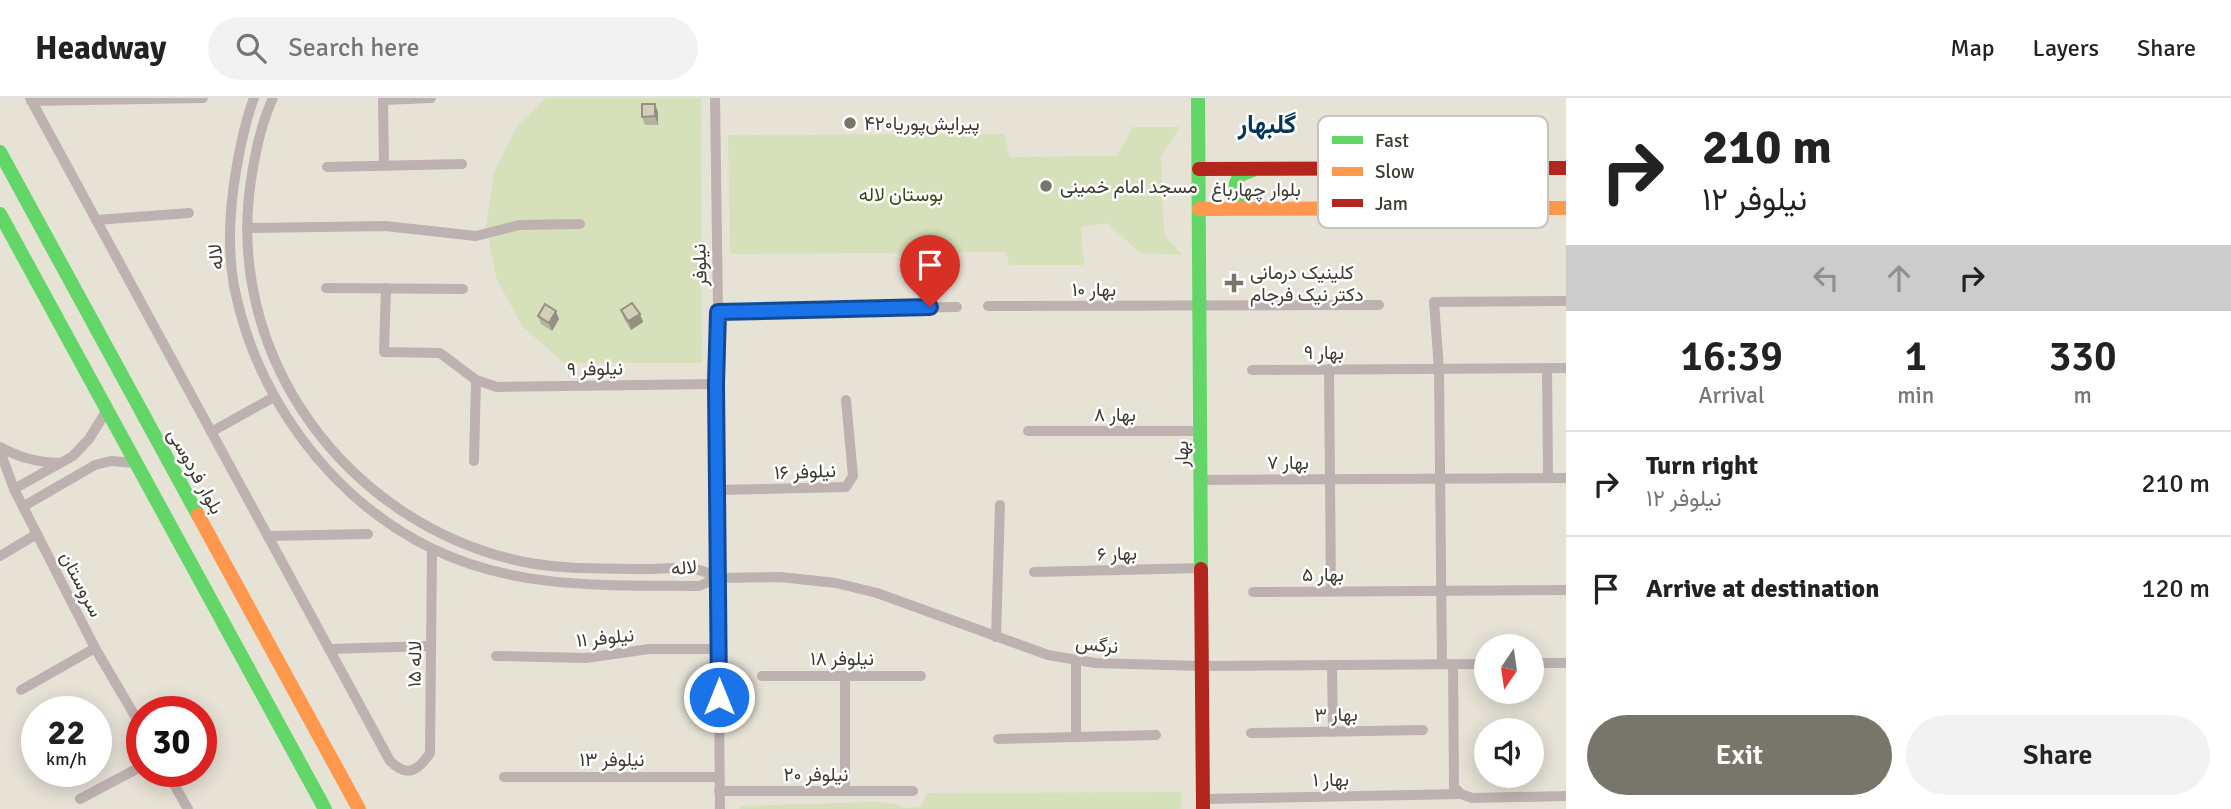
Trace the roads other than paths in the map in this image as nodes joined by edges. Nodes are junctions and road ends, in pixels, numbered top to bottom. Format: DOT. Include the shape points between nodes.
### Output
graph roads {
  1 [pos="203,98"];
  2 [pos="254,98"];
  3 [pos="273,98"];
  4 [pos="431,98"];
  5 [pos="715,98"];
  6 [pos="1198,98"];
  7 [pos="30,99"];
  8 [pos="0,152"];
  9 [pos="462,164"];
  10 [pos="384,165"];
  11 [pos="327,167"];
  12 [pos="1548,168"];
  13 [pos="1566,168"];
  14 [pos="1199,169"];
  15 [pos="1254,170"];
  16 [pos="1318,170"];
  17 [pos="1245,208"];
  18 [pos="1318,208"];
  19 [pos="1548,208"];
  20 [pos="1566,208"];
  21 [pos="1199,209"];
  22 [pos="189,213"];
  23 [pos="0,214"];
  24 [pos="96,220"];
  25 [pos="580,224"];
  26 [pos="247,228"];
  27 [pos="326,288"];
  28 [pos="386,288"];
  29 [pos="464,289"];
  30 [pos="1566,301"];
  31 [pos="1379,305"];
  32 [pos="988,306"];
  33 [pos="1200,306"];
  34 [pos="957,307"];
  35 [pos="718,312"];
  36 [pos="1547,368"];
  37 [pos="1566,368"];
  38 [pos="1329,369"];
  39 [pos="1439,369"];
  40 [pos="1252,370"];
  41 [pos="475,380"];
  42 [pos="716,384"];
  43 [pos="274,397"];
  44 [pos="846,400"];
  45 [pos="107,411"];
  46 [pos="1028,431"];
  47 [pos="211,432"];
  48 [pos="1200,432"];
  49 [pos="0,449"];
  50 [pos="474,461"];
  51 [pos="61,463"];
  52 [pos="136,463"];
  53 [pos="1548,478"];
  54 [pos="1566,478"];
  55 [pos="1330,479"];
  56 [pos="1440,479"];
  57 [pos="1201,480"];
  58 [pos="14,489"];
  59 [pos="718,490"];
  60 [pos="1000,505"];
  61 [pos="24,506"];
  62 [pos="37,534"];
  63 [pos="368,534"];
  64 [pos="268,536"];
  65 [pos="432,549"];
  66 [pos="0,556"];
  67 [pos="1201,568"];
  68 [pos="1034,572"];
  69 [pos="718,578"];
  70 [pos="1566,590"];
  71 [pos="1441,591"];
  72 [pos="1253,592"];
  73 [pos="1331,592"];
  74 [pos="996,636"];
  75 [pos="431,646"];
  76 [pos="95,648"];
  77 [pos="329,649"];
  78 [pos="719,649"];
  79 [pos="496,656"];
  80 [pos="1076,660"];
  81 [pos="1544,663"];
  82 [pos="1566,663"];
  83 [pos="1447,664"];
  84 [pos="1474,664"];
  85 [pos="1332,665"];
  86 [pos="1202,666"];
  87 [pos="762,676"];
  88 [pos="845,676"];
  89 [pos="921,676"];
  90 [pos="21,690"];
  91 [pos="126,701"];
  92 [pos="1423,730"];
  93 [pos="1334,732"];
  94 [pos="1251,733"];
  95 [pos="1156,735"];
  96 [pos="1076,737"];
  97 [pos="999,739"];
  98 [pos="126,775"];
  99 [pos="504,777"];
  100 [pos="719,777"];
  101 [pos="176,787"];
  102 [pos="719,791"];
  103 [pos="845,791"];
  104 [pos="914,791"];
  105 [pos="1461,794"];
  106 [pos="1566,796"];
  107 [pos="80,799"];
  108 [pos="1203,804"];
  109 [pos="188,809"];
  110 [pos="325,809"];
  111 [pos="359,809"];
  112 [pos="720,809"];
  1 -- 7 [label="street"];
  2 -- 43 [label="street, لاله" via="240,146 230,228 234,285 248,338"];
  3 -- 26 [label="street, لاله" via="256,151"];
  4 -- 10 [label="street" via="383,100"];
  5 -- 35 [label="street, نیلوفر"];
  6 -- 14 [label="street, بهار"];
  7 -- 24 [label="street"];
  8 -- 111 [label="street, بلوار فردوسی"];
  9 -- 10 [label="street"];
  10 -- 11 [label="street"];
  12 -- 13 [label="street, بلوار چهارباغ"];
  14 -- 15 [label="street, بلوار چهارباغ"];
  14 -- 21 [label="street, بهار"];
  15 -- 16 [label="street, بلوار چهارباغ"];
  15 -- 17 [label="street" via="1240,175 1234,189"];
  17 -- 18 [label="street, بلوار چهارباغ"];
  17 -- 21 [label="street, بلوار چهارباغ"];
  19 -- 20 [label="street, بلوار چهارباغ"];
  21 -- 33 [label="street, بهار"];
  22 -- 24 [label="street"];
  23 -- 45 [label="street"];
  24 -- 47 [label="street"];
  25 -- 26 [label="street" via="519,225 475,236 385,226"];
  26 -- 69 [label="street, لاله" via="250,282 263,332 288,389 331,450 367,484 439,532 484,551 569,568 697,569"];
  27 -- 28 [label="street"];
  28 -- 29 [label="street"];
  28 -- 41 [label="street" via="384,352 440,353"];
  30 -- 39 [label="street" via="1434,302"];
  31 -- 33 [label="street, بهار ۱۰"];
  32 -- 33 [label="street, بهار ۱۰"];
  33 -- 48 [label="street, بهار"];
  34 -- 35 [label="street"];
  35 -- 42 [label="street, نیلوفر"];
  36 -- 37 [label="street, بهار ۹"];
  36 -- 39 [label="street, بهار ۹"];
  36 -- 53 [label="street"];
  38 -- 39 [label="street, بهار ۹"];
  38 -- 40 [label="street, بهار ۹"];
  38 -- 55 [label="street"];
  39 -- 56 [label="street"];
  41 -- 42 [label="street, نیلوفر ۹" via="497,387"];
  41 -- 50 [label="street"];
  42 -- 59 [label="street, نیلوفر"];
  43 -- 47 [label="street"];
  43 -- 65 [label="street, لاله" via="320,463 358,499"];
  44 -- 59 [label="street, نیلوفر ۱۶" via="853,476 846,487"];
  45 -- 51 [label="street" via="89,439"];
  45 -- 52 [label="street"];
  46 -- 48 [label="street, بهار ۸"];
  47 -- 64 [label="street"];
  48 -- 57 [label="street, بهار"];
  49 -- 51 [label="street" via="39,462"];
  49 -- 58 [label="street, سروستان"];
  51 -- 58 [label="street"];
  52 -- 61 [label="street" via="95,465"];
  52 -- 110 [label="street"];
  53 -- 54 [label="street, بهار ۷"];
  53 -- 56 [label="street, بهار ۷"];
  55 -- 56 [label="street, بهار ۷"];
  55 -- 57 [label="street, بهار ۷"];
  55 -- 73 [label="street"];
  56 -- 71 [label="street"];
  57 -- 67 [label="street, بهار"];
  58 -- 61 [label="street, سروستان"];
  59 -- 69 [label="street, نیلوفر"];
  60 -- 74 [label="street"];
  61 -- 62 [label="street, سروستان"];
  62 -- 66 [label="street"];
  62 -- 76 [label="street, سروستان"];
  63 -- 64 [label="street"];
  64 -- 77 [label="street"];
  65 -- 69 [label="street, لاله" via="521,578 569,584 699,586"];
  65 -- 75 [label="street, لاله ۱۵"];
  67 -- 68 [label="street, بهار ۶"];
  67 -- 86 [label="street, بهار"];
  69 -- 74 [label="street, نرگس" via="780,577 836,583"];
  69 -- 78 [label="street, نیلوفر"];
  70 -- 71 [label="street, بهار ۵"];
  71 -- 73 [label="street, بهار ۵"];
  71 -- 83 [label="street"];
  72 -- 73 [label="street, بهار ۵"];
  74 -- 80 [label="street, نرگس"];
  75 -- 77 [label="street"];
  75 -- 77 [label="street, لاله ۱۵" via="430,753 423,765 412,771 399,770 390,761"];
  76 -- 90 [label="street"];
  76 -- 91 [label="street, سروستان"];
  78 -- 79 [label="street, نیلوفر ۱۱" via="649,649 586,658"];
  78 -- 100 [label="street, نیلوفر"];
  80 -- 86 [label="street, نرگس"];
  80 -- 96 [label="street"];
  81 -- 82 [label="street"];
  83 -- 84 [label="street, نرگس"];
  83 -- 85 [label="street, نرگس"];
  83 -- 105 [label="street" via="1454,787"];
  85 -- 86 [label="street, نرگس"];
  85 -- 93 [label="street"];
  86 -- 108 [label="street, بهار"];
  87 -- 88 [label="street, نیلوفر ۱۸"];
  88 -- 89 [label="street, نیلوفر ۱۸"];
  88 -- 103 [label="street"];
  92 -- 93 [label="street, بهار ۳"];
  93 -- 94 [label="street, بهار ۳"];
  95 -- 96 [label="street"];
  96 -- 97 [label="street"];
  98 -- 107 [label="street"];
  99 -- 100 [label="street, نیلوفر ۱۳"];
  100 -- 102 [label="street, نیلوفر"];
  101 -- 109 [label="street"];
  102 -- 103 [label="street, نیلوفر ۲۰"];
  102 -- 112 [label="street, نیلوفر"];
  103 -- 104 [label="street, نیلوفر ۲۰"];
  105 -- 106 [label="street, بهار ۱" via="1472,798"];
  105 -- 108 [label="street, بهار ۱"];
}
